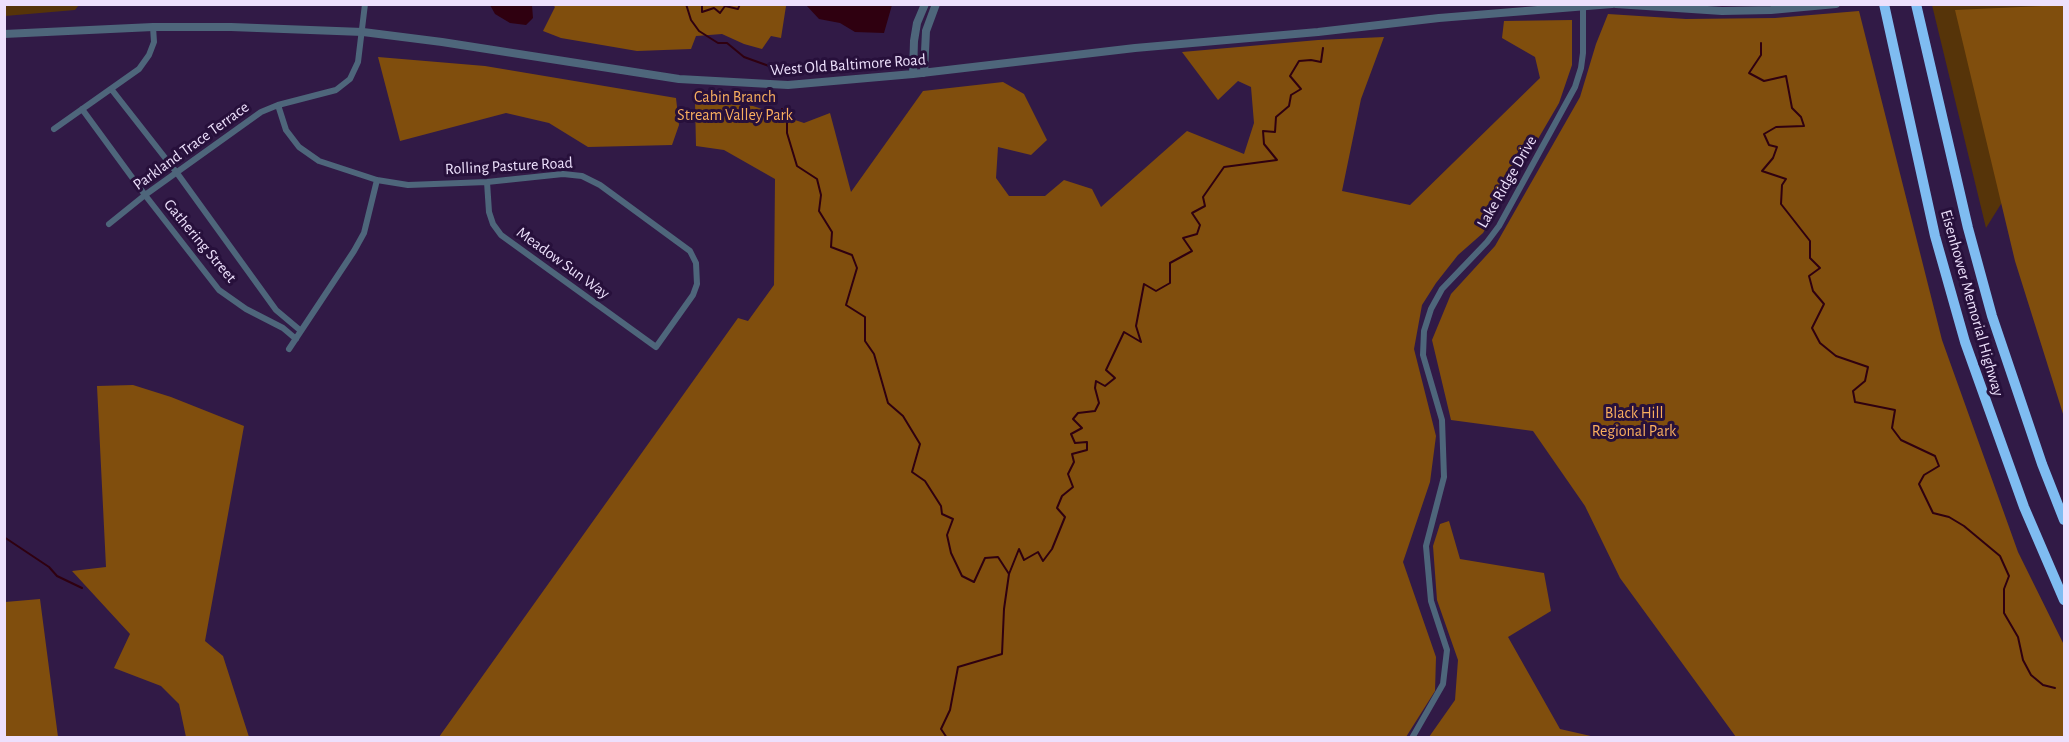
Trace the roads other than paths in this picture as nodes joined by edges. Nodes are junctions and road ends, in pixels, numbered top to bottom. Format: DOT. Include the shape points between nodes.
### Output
graph roads {
  1 [pos="365,4"];
  2 [pos="926,4"];
  3 [pos="936,4"];
  4 [pos="1614,4"];
  5 [pos="1836,4"];
  6 [pos="1583,5"];
  7 [pos="1885,10"];
  8 [pos="1917,10"];
  9 [pos="153,27"];
  10 [pos="363,32"];
  11 [pos="4,35"];
  12 [pos="924,73"];
  13 [pos="913,74"];
  14 [pos="112,90"];
  15 [pos="278,105"];
  16 [pos="82,109"];
  17 [pos="54,129"];
  18 [pos="177,173"];
  19 [pos="377,180"];
  20 [pos="487,182"];
  21 [pos="145,195"];
  22 [pos="109,224"];
  23 [pos="301,331"];
  24 [pos="296,339"];
  25 [pos="656,347"];
  26 [pos="289,349"];
  27 [pos="2064,520"];
  28 [pos="2064,600"];
  29 [pos="1412,738"];
  1 -- 10 [label="street, Parkland Trace Terrace"];
  2 -- 13 [label="street" via="917,23"];
  3 -- 12 [label="street" via="926,32"];
  4 -- 5 [label="street, West Old Baltimore Road" via="1722,11"];
  4 -- 6 [label="street, West Old Baltimore Road"];
  6 -- 12 [label="street, West Old Baltimore Road" via="1135,48"];
  6 -- 29 [label="street, Lake Ridge Drive" via="1581,68 1570,96 1499,226 1442,289 1424,331 1423,355 1442,420 1444,477 1426,546 1431,602 1446,650 1443,684"];
  7 -- 28 [label="highway, Eisenhower Memorial Highway" via="1935,236 1965,342 2020,496"];
  8 -- 27 [label="highway, Eisenhower Memorial Highway" via="1992,316"];
  9 -- 10 [label="street, West Old Baltimore Road"];
  9 -- 11 [label="street, West Old Baltimore Road"];
  9 -- 14 [label="street" via="154,42 149,55 139,69"];
  10 -- 13 [label="street, West Old Baltimore Road" via="700,80 788,85"];
  10 -- 15 [label="street, Parkland Trace Terrace" via="358,62 350,79 336,90"];
  12 -- 13 [label="street, West Old Baltimore Road"];
  14 -- 16 [label="street"];
  14 -- 18 [label="street, Gathering Street"];
  15 -- 18 [label="street, Parkland Trace Terrace" via="261,112"];
  15 -- 19 [label="street, Rolling Pasture Road" via="286,130 298,147 318,161"];
  16 -- 17 [label="street"];
  16 -- 21 [label="street, Gathering Street"];
  18 -- 21 [label="street, Parkland Trace Terrace"];
  18 -- 23 [label="street, Gathering Street" via="276,310"];
  19 -- 20 [label="street, Rolling Pasture Road" via="408,185"];
  19 -- 23 [label="street" via="364,233"];
  20 -- 25 [label="street, Meadow Sun Way" via="489,212 501,235"];
  20 -- 25 [label="street, Rolling Pasture Road" via="563,174 582,176 690,251 696,263 697,284"];
  21 -- 22 [label="street, Parkland Trace Terrace"];
  21 -- 24 [label="street, Gathering Street" via="219,290"];
  23 -- 24 [label="street"];
  24 -- 26 [label="street"];
}
